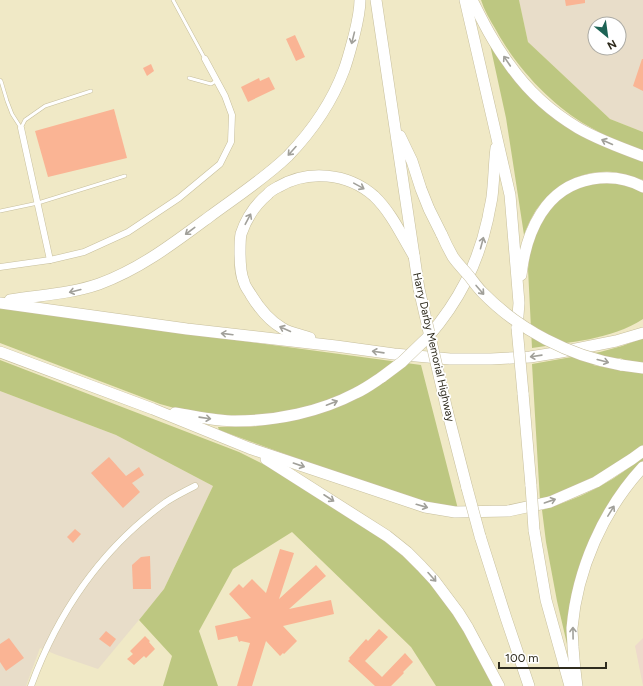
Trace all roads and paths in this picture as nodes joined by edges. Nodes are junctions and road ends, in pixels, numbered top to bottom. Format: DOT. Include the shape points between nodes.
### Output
graph roads {
  1 [pos="173,0"];
  2 [pos="360,0"];
  3 [pos="376,0"];
  4 [pos="465,0"];
  5 [pos="472,0"];
  6 [pos="205,59"];
  7 [pos="189,78"];
  8 [pos="0,80"];
  9 [pos="216,80"];
  10 [pos="91,91"];
  11 [pos="395,127"];
  12 [pos="21,128"];
  13 [pos="497,140"];
  14 [pos="643,156"];
  15 [pos="125,176"];
  16 [pos="643,187"];
  17 [pos="38,203"];
  18 [pos="0,211"];
  19 [pos="414,256"];
  20 [pos="50,260"];
  21 [pos="0,267"];
  22 [pos="0,302"];
  23 [pos="519,303"];
  24 [pos="643,325"];
  25 [pos="643,332"];
  26 [pos="616,341"];
  27 [pos="336,346"];
  28 [pos="0,352"];
  29 [pos="643,368"];
  30 [pos="153,408"];
  31 [pos="249,448"];
  32 [pos="643,451"];
  33 [pos="643,466"];
  34 [pos="195,486"];
  35 [pos="31,686"];
  36 [pos="499,686"];
  37 [pos="529,686"];
  38 [pos="570,686"];
  39 [pos="577,686"];
  1 -- 6 [label="lane"];
  2 -- 22 [label="highway, one-way" via="351,48 334,91 320,116 305,135 268,173 166,249 131,270 81,289"];
  3 -- 11 [label="highway, Harry Darby Memorial Highway"];
  4 -- 13 [label="highway"];
  14 -- 5 [label="highway, one-way" via="579,128 565,120 538,97 508,63"];
  6 -- 9 [label="street"];
  7 -- 9 [label="lane" via="211,84"];
  8 -- 12 [label="lane" via="6,101"];
  9 -- 20 [label="street" via="232,115 231,142 220,164 179,198 128,232 84,252"];
  10 -- 12 [label="lane" via="45,106 25,120"];
  11 -- 19 [label="highway, Harry Darby Memorial Highway"];
  11 -- 29 [label="highway, one-way, bridge" via="412,161 429,209 454,257 494,304 514,320 554,344 587,357"];
  12 -- 17 [label="street"];
  13 -- 23 [label="highway" via="510,196"];
  30 -- 13 [label="highway, one-way, bridge" via="207,419 235,421 305,413 356,393 402,362 442,321 459,294 480,250 492,198"];
  15 -- 17 [label="lane"];
  16 -- 23 [label="highway" via="621,178 599,177 578,182 553,198 535,223 526,245"];
  17 -- 18 [label="lane"];
  17 -- 20 [label="street"];
  27 -- 19 [label="highway, one-way" via="283,329 260,309 244,282 240,264 241,235 248,218 268,192 285,183 308,176 330,176 353,183 373,195 389,213"];
  19 -- 37 [label="highway, Harry Darby Memorial Highway, bridge" via="419,289 466,488"];
  20 -- 21 [label="street"];
  27 -- 22 [label="highway, one-way" via="187,329"];
  23 -- 38 [label="highway, bridge" via="517,328 534,530 546,600"];
  24 -- 26 [label="highway"];
  25 -- 26 [label="highway"];
  26 -- 27 [label="highway, one-way" via="561,352 491,359 401,355"];
  28 -- 30 [label="highway"];
  30 -- 31 [label="highway"];
  31 -- 32 [label="highway, one-way" via="425,507 455,512 508,511 550,502 596,482"];
  31 -- 36 [label="highway, one-way" via="387,536 407,552 434,580 458,612"];
  39 -- 33 [label="highway, one-way" via="572,630 580,584 590,554 608,515"];
  34 -- 35 [label="street" via="146,518 126,535 91,574 62,617"];
}
